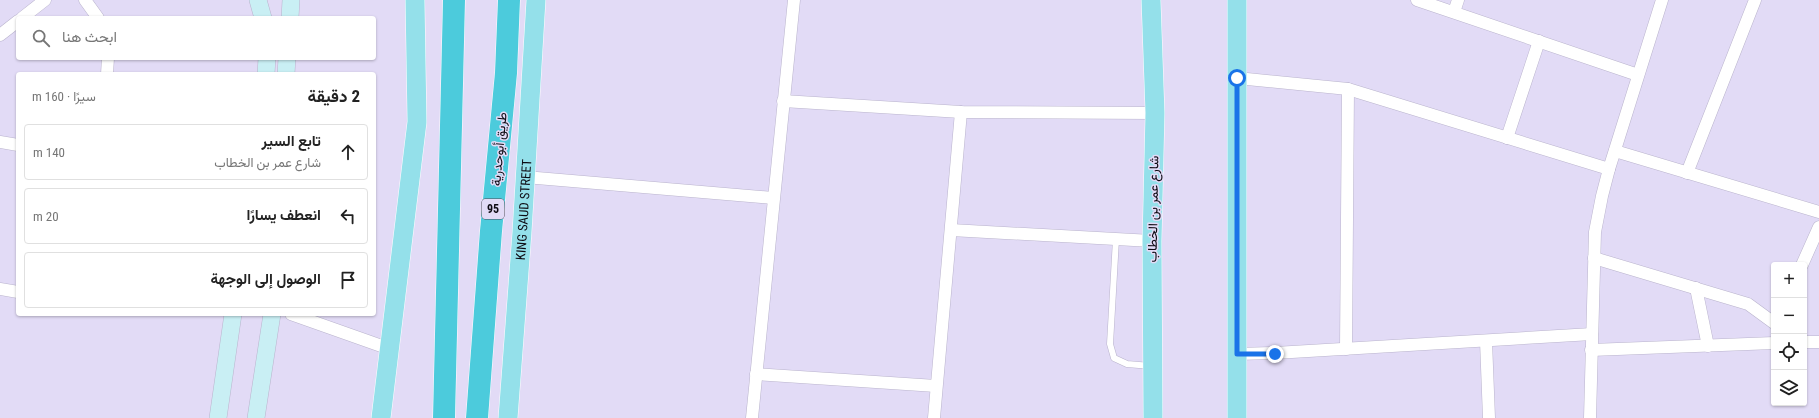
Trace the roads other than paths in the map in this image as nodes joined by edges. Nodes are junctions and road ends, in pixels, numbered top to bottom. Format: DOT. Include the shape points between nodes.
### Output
graph roads {
  1 [pos="45,0"];
  2 [pos="85,0"];
  3 [pos="258,0"];
  4 [pos="291,0"];
  5 [pos="415,0"];
  6 [pos="454,0"];
  7 [pos="509,0"];
  8 [pos="536,0"];
  9 [pos="794,0"];
  10 [pos="1151,0"];
  11 [pos="1237,0"];
  12 [pos="1417,0"];
  13 [pos="1458,0"];
  14 [pos="1662,0"];
  15 [pos="1755,0"];
  16 [pos="1454,12"];
  17 [pos="25,16"];
  18 [pos="97,16"];
  19 [pos="262,16"];
  20 [pos="290,16"];
  21 [pos="16,23"];
  22 [pos="0,35"];
  23 [pos="1539,41"];
  24 [pos="108,60"];
  25 [pos="267,60"];
  26 [pos="287,60"];
  27 [pos="107,72"];
  28 [pos="266,72"];
  29 [pos="286,72"];
  30 [pos="1638,75"];
  31 [pos="1237,78"];
  32 [pos="1348,89"];
  33 [pos="783,101"];
  34 [pos="961,112"];
  35 [pos="1155,113"];
  36 [pos="1507,138"];
  37 [pos="0,142"];
  38 [pos="16,145"];
  39 [pos="1615,151"];
  40 [pos="1609,169"];
  41 [pos="1687,173"];
  42 [pos="525,177"];
  43 [pos="773,198"];
  44 [pos="1819,212"];
  45 [pos="1819,227"];
  46 [pos="950,230"];
  47 [pos="1116,239"];
  48 [pos="1152,241"];
  49 [pos="1594,258"];
  50 [pos="1803,262"];
  51 [pos="1696,288"];
  52 [pos="0,290"];
  53 [pos="16,292"];
  54 [pos="233,316"];
  55 [pos="272,316"];
  56 [pos="297,316"];
  57 [pos="1771,321"];
  58 [pos="1592,334"];
  59 [pos="1486,341"];
  60 [pos="1807,342"];
  61 [pos="1819,342"];
  62 [pos="1771,343"];
  63 [pos="1708,346"];
  64 [pos="390,348"];
  65 [pos="1346,349"];
  66 [pos="1591,350"];
  67 [pos="1237,354"];
  68 [pos="1153,366"];
  69 [pos="756,374"];
  70 [pos="936,386"];
  71 [pos="218,418"];
  72 [pos="256,418"];
  73 [pos="381,418"];
  74 [pos="444,418"];
  75 [pos="477,418"];
  76 [pos="508,418"];
  77 [pos="752,418"];
  78 [pos="934,418"];
  79 [pos="1154,418"];
  80 [pos="1237,418"];
  81 [pos="1489,418"];
  82 [pos="1590,418"];
  1 -- 17 [label="street"];
  2 -- 18 [label="street"];
  3 -- 19 [label="street"];
  4 -- 20 [label="street"];
  5 -- 64 [label="main road" via="417,122"];
  6 -- 74 [label="highway"];
  7 -- 75 [label="highway, طريق أبوحدرية / 95" via="506,73"];
  8 -- 42 [label="main road, KING SAUD STREET"];
  9 -- 33 [label="street"];
  10 -- 35 [label="main road, شارع عمر بن الخطاب"];
  11 -- 31 [label="main road"];
  12 -- 16 [label="street"];
  13 -- 16 [label="street"];
  14 -- 30 [label="street"];
  15 -- 41 [label="street"];
  16 -- 23 [label="street"];
  21 -- 22 [label="street"];
  23 -- 30 [label="street"];
  23 -- 36 [label="street"];
  24 -- 27 [label="street"];
  25 -- 28 [label="street"];
  26 -- 29 [label="street"];
  30 -- 39 [label="street"];
  31 -- 32 [label="street"];
  31 -- 67 [label="main road"];
  32 -- 36 [label="street"];
  32 -- 65 [label="street"];
  33 -- 34 [label="street"];
  33 -- 43 [label="street"];
  34 -- 35 [label="street"];
  34 -- 46 [label="street"];
  35 -- 48 [label="main road, شارع عمر بن الخطاب"];
  36 -- 40 [label="street"];
  37 -- 38 [label="street"];
  39 -- 40 [label="street"];
  39 -- 41 [label="street"];
  40 -- 49 [label="street" via="1595,232"];
  41 -- 44 [label="street"];
  42 -- 43 [label="street"];
  42 -- 76 [label="main road, KING SAUD STREET"];
  43 -- 69 [label="street"];
  45 -- 50 [label="street"];
  46 -- 47 [label="street"];
  46 -- 70 [label="street"];
  47 -- 48 [label="street"];
  47 -- 68 [label="lane" via="1110,344 1114,358 1127,364"];
  48 -- 68 [label="main road, شارع عمر بن الخطاب"];
  49 -- 51 [label="street"];
  49 -- 58 [label="street"];
  51 -- 57 [label="street" via="1748,304"];
  51 -- 63 [label="street"];
  52 -- 53 [label="street"];
  54 -- 71 [label="street"];
  55 -- 72 [label="street"];
  56 -- 64 [label="street"];
  58 -- 59 [label="street"];
  58 -- 66 [label="street"];
  59 -- 65 [label="street"];
  59 -- 81 [label="street"];
  60 -- 61 [label="street"];
  62 -- 63 [label="street"];
  63 -- 66 [label="street"];
  64 -- 73 [label="main road"];
  65 -- 67 [label="street"];
  66 -- 82 [label="street"];
  67 -- 80 [label="main road"];
  68 -- 79 [label="main road, شارع عمر بن الخطاب"];
  69 -- 70 [label="street"];
  69 -- 77 [label="street"];
  70 -- 78 [label="street"];
}
